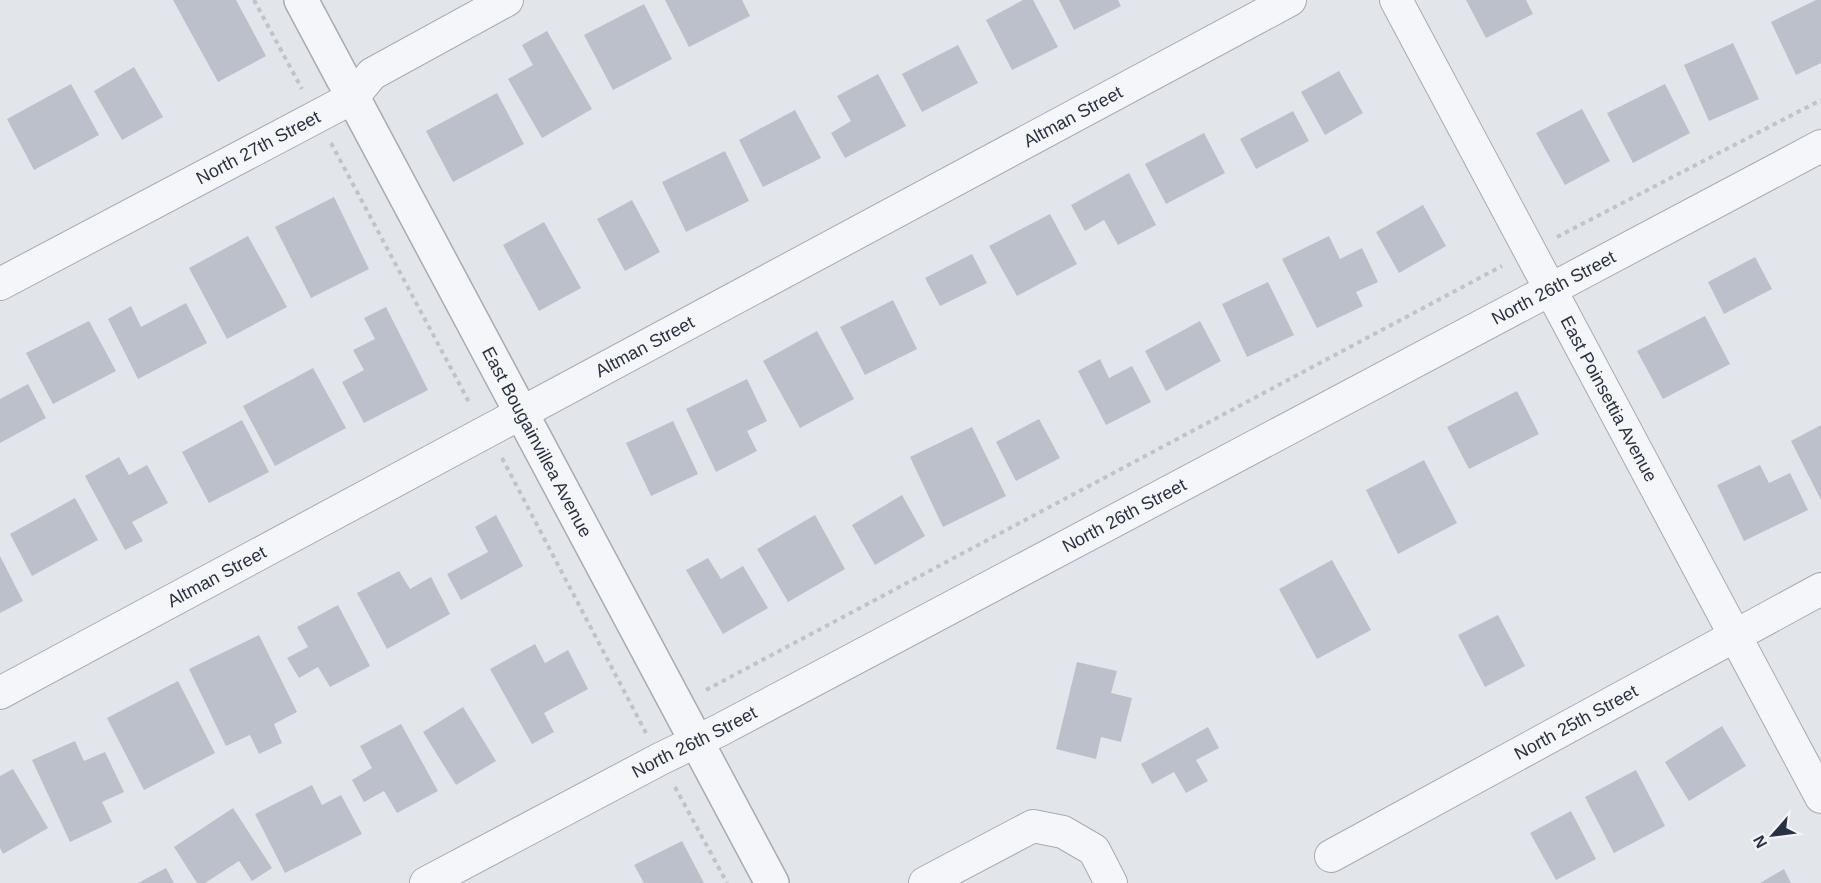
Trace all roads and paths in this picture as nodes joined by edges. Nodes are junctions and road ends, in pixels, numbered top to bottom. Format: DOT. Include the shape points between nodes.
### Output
graph roads {
  1 [pos="254,0"];
  2 [pos="301,0"];
  3 [pos="507,0"];
  4 [pos="1290,0"];
  5 [pos="1396,0"];
  6 [pos="352,98"];
  7 [pos="1821,100"];
  8 [pos="317,116"];
  9 [pos="1821,146"];
  10 [pos="1530,252"];
  11 [pos="0,284"];
  12 [pos="1550,290"];
  13 [pos="520,412"];
  14 [pos="488,433"];
  15 [pos="1821,589"];
  16 [pos="1734,634"];
  17 [pos="0,693"];
  18 [pos="700,693"];
  19 [pos="697,741"];
  20 [pos="660,759"];
  21 [pos="1821,797"];
  22 [pos="1331,856"];
  23 [pos="426,883"];
  24 [pos="727,883"];
  25 [pos="772,883"];
  26 [pos="925,883"];
  27 [pos="1111,883"];
  1 -- 8 [label="path"];
  2 -- 6 [label="street, East Bougainvillea Avenue"];
  3 -- 6 [label="street, North 27th Street" via="372,74"];
  4 -- 13 [label="street, Altman Street"];
  5 -- 10 [label="street, East Poinsettia Avenue"];
  6 -- 8 [label="street, North 27th Street"];
  6 -- 13 [label="street, East Bougainvillea Avenue"];
  7 -- 10 [label="path"];
  8 -- 11 [label="street, North 27th Street"];
  8 -- 14 [label="path"];
  9 -- 12 [label="street, North 26th Street"];
  10 -- 12 [label="street, East Poinsettia Avenue"];
  10 -- 18 [label="path"];
  12 -- 16 [label="street, East Poinsettia Avenue"];
  12 -- 19 [label="street, North 26th Street"];
  13 -- 14 [label="street, Altman Street"];
  13 -- 19 [label="street, East Bougainvillea Avenue"];
  14 -- 17 [label="street, Altman Street"];
  14 -- 20 [label="path"];
  15 -- 16 [label="street, North 25th Street"];
  16 -- 21 [label="street, East Poinsettia Avenue"];
  16 -- 22 [label="street, North 25th Street"];
  19 -- 20 [label="street, North 26th Street"];
  19 -- 25 [label="street, East Bougainvillea Avenue"];
  20 -- 23 [label="street, North 26th Street"];
  20 -- 24 [label="path"];
  26 -- 27 [label="street" via="1033,826 1063,832 1094,850"];
}
